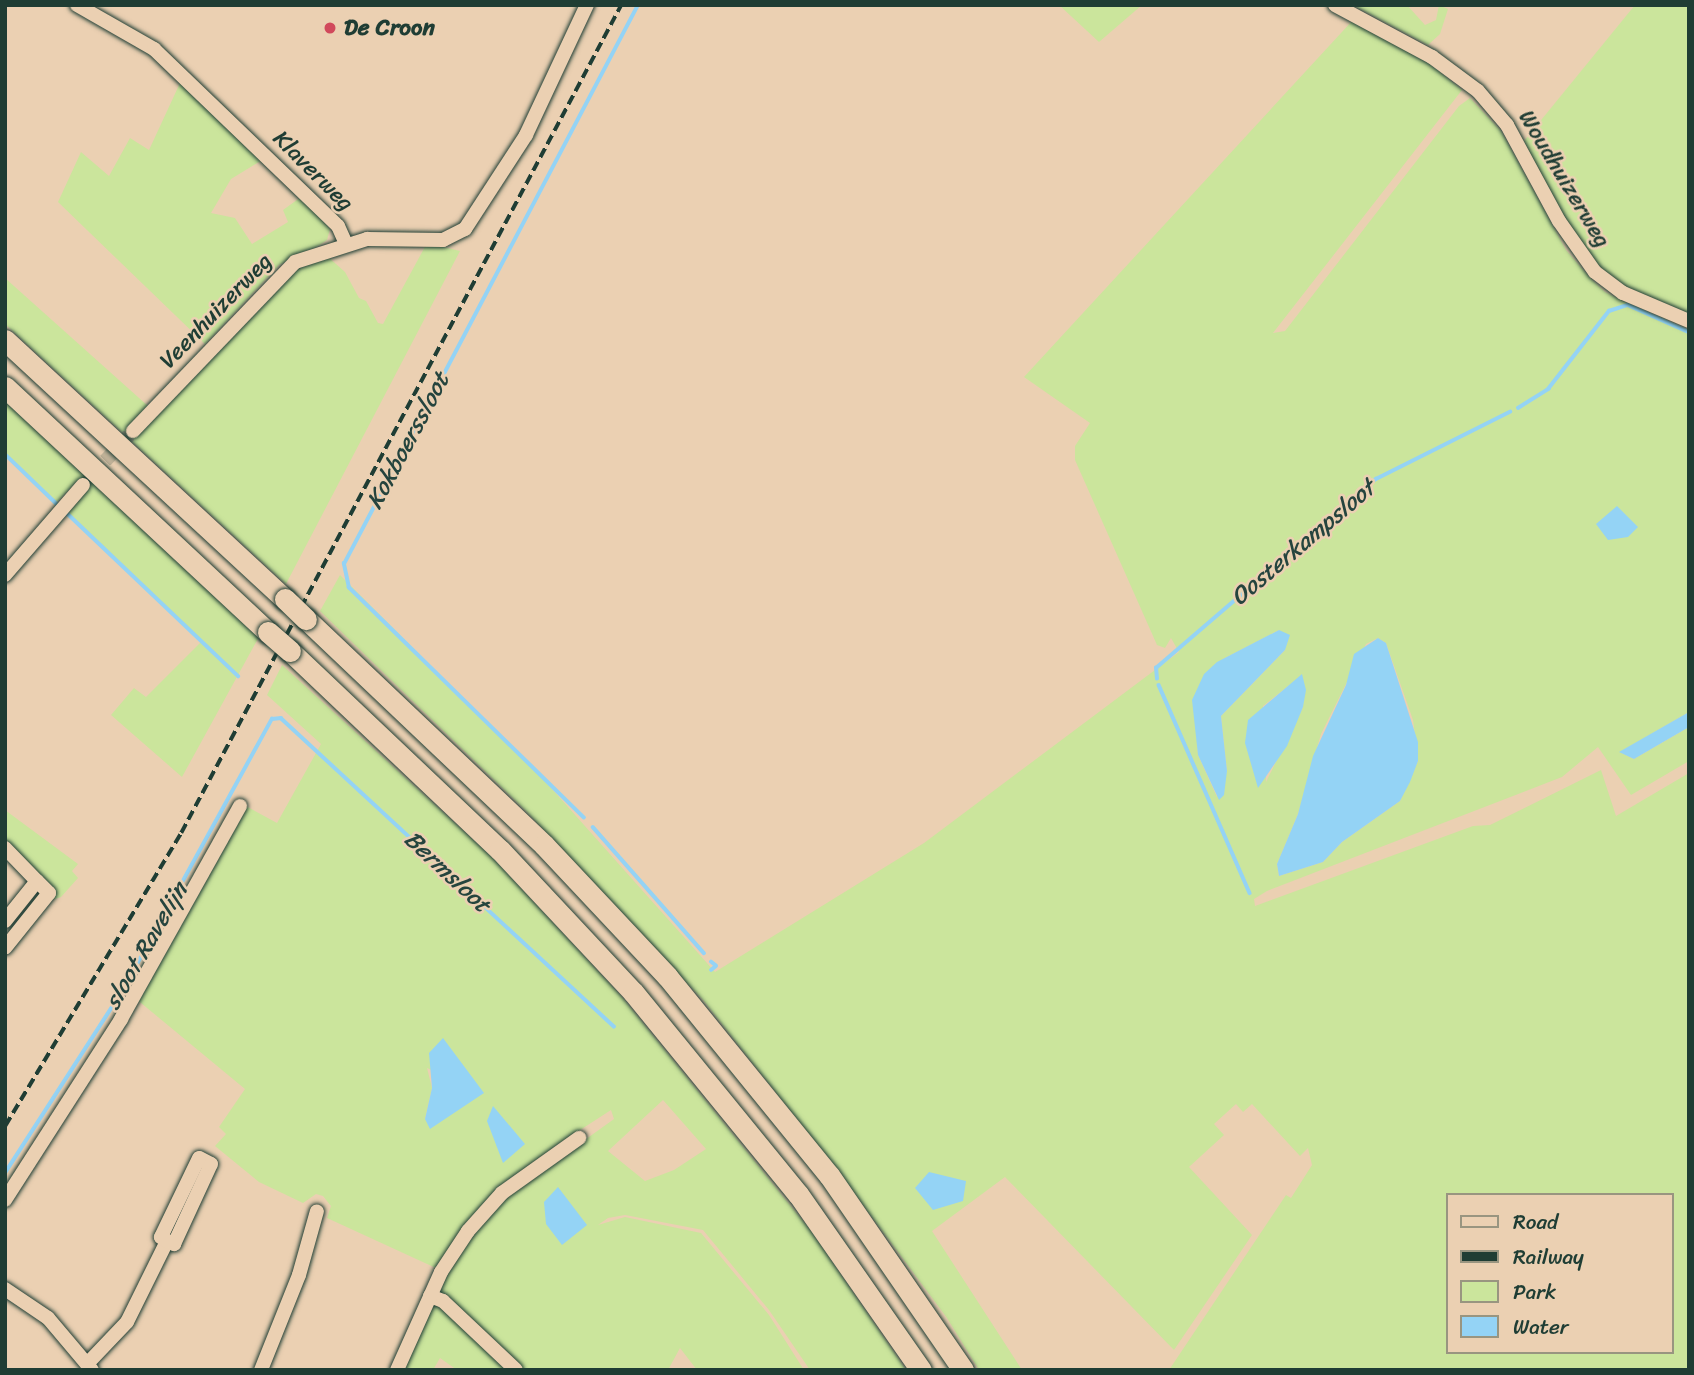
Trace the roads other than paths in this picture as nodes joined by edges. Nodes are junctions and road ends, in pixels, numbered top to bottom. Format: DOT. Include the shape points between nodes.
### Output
graph roads {
  1 [pos="77,5"];
  2 [pos="587,5"];
  3 [pos="1335,5"];
  4 [pos="346,244"];
  5 [pos="1689,321"];
  6 [pos="5,340"];
  7 [pos="5,387"];
  8 [pos="133,431"];
  9 [pos="83,485"];
  10 [pos="6,574"];
  11 [pos="240,806"];
  12 [pos="5,848"];
  13 [pos="37,881"];
  14 [pos="5,921"];
  15 [pos="5,948"];
  16 [pos="579,1138"];
  17 [pos="5,1200"];
  18 [pos="317,1211"];
  19 [pos="167,1241"];
  20 [pos="5,1289"];
  21 [pos="430,1296"];
  22 [pos="89,1367"];
  23 [pos="261,1370"];
  24 [pos="397,1370"];
  25 [pos="516,1370"];
  26 [pos="920,1370"];
  27 [pos="963,1370"];
  1 -- 4 [label="street, Klaverweg" via="154,49 338,226"];
  2 -- 4 [label="street, Klaverweg" via="526,135 465,229 449,239 374,239"];
  3 -- 5 [label="street, Woudhuizerweg" via="1422,50 1478,91 1511,130 1549,206 1589,266 1623,293"];
  4 -- 8 [label="street, Veenhuizerweg" via="285,269"];
  6 -- 27 [label="highway, bridge" via="544,845 667,976 829,1175"];
  7 -- 26 [label="highway, bridge" via="500,850 652,1013 798,1194"];
  9 -- 10 [label="street"];
  11 -- 17 [label="street" via="121,1019"];
  12 -- 13 [label="street"];
  13 -- 14 [label="street"];
  13 -- 15 [label="street" via="49,893"];
  16 -- 21 [label="street" via="523,1176 488,1208 441,1272"];
  18 -- 23 [label="street" via="299,1275"];
  19 -- 19 [label="street" via="174,1244 211,1164 200,1158 161,1237"];
  19 -- 22 [label="street" via="127,1322"];
  20 -- 22 [label="street" via="48,1318"];
  21 -- 24 [label="street"];
  21 -- 25 [label="street" via="443,1301"];
}
